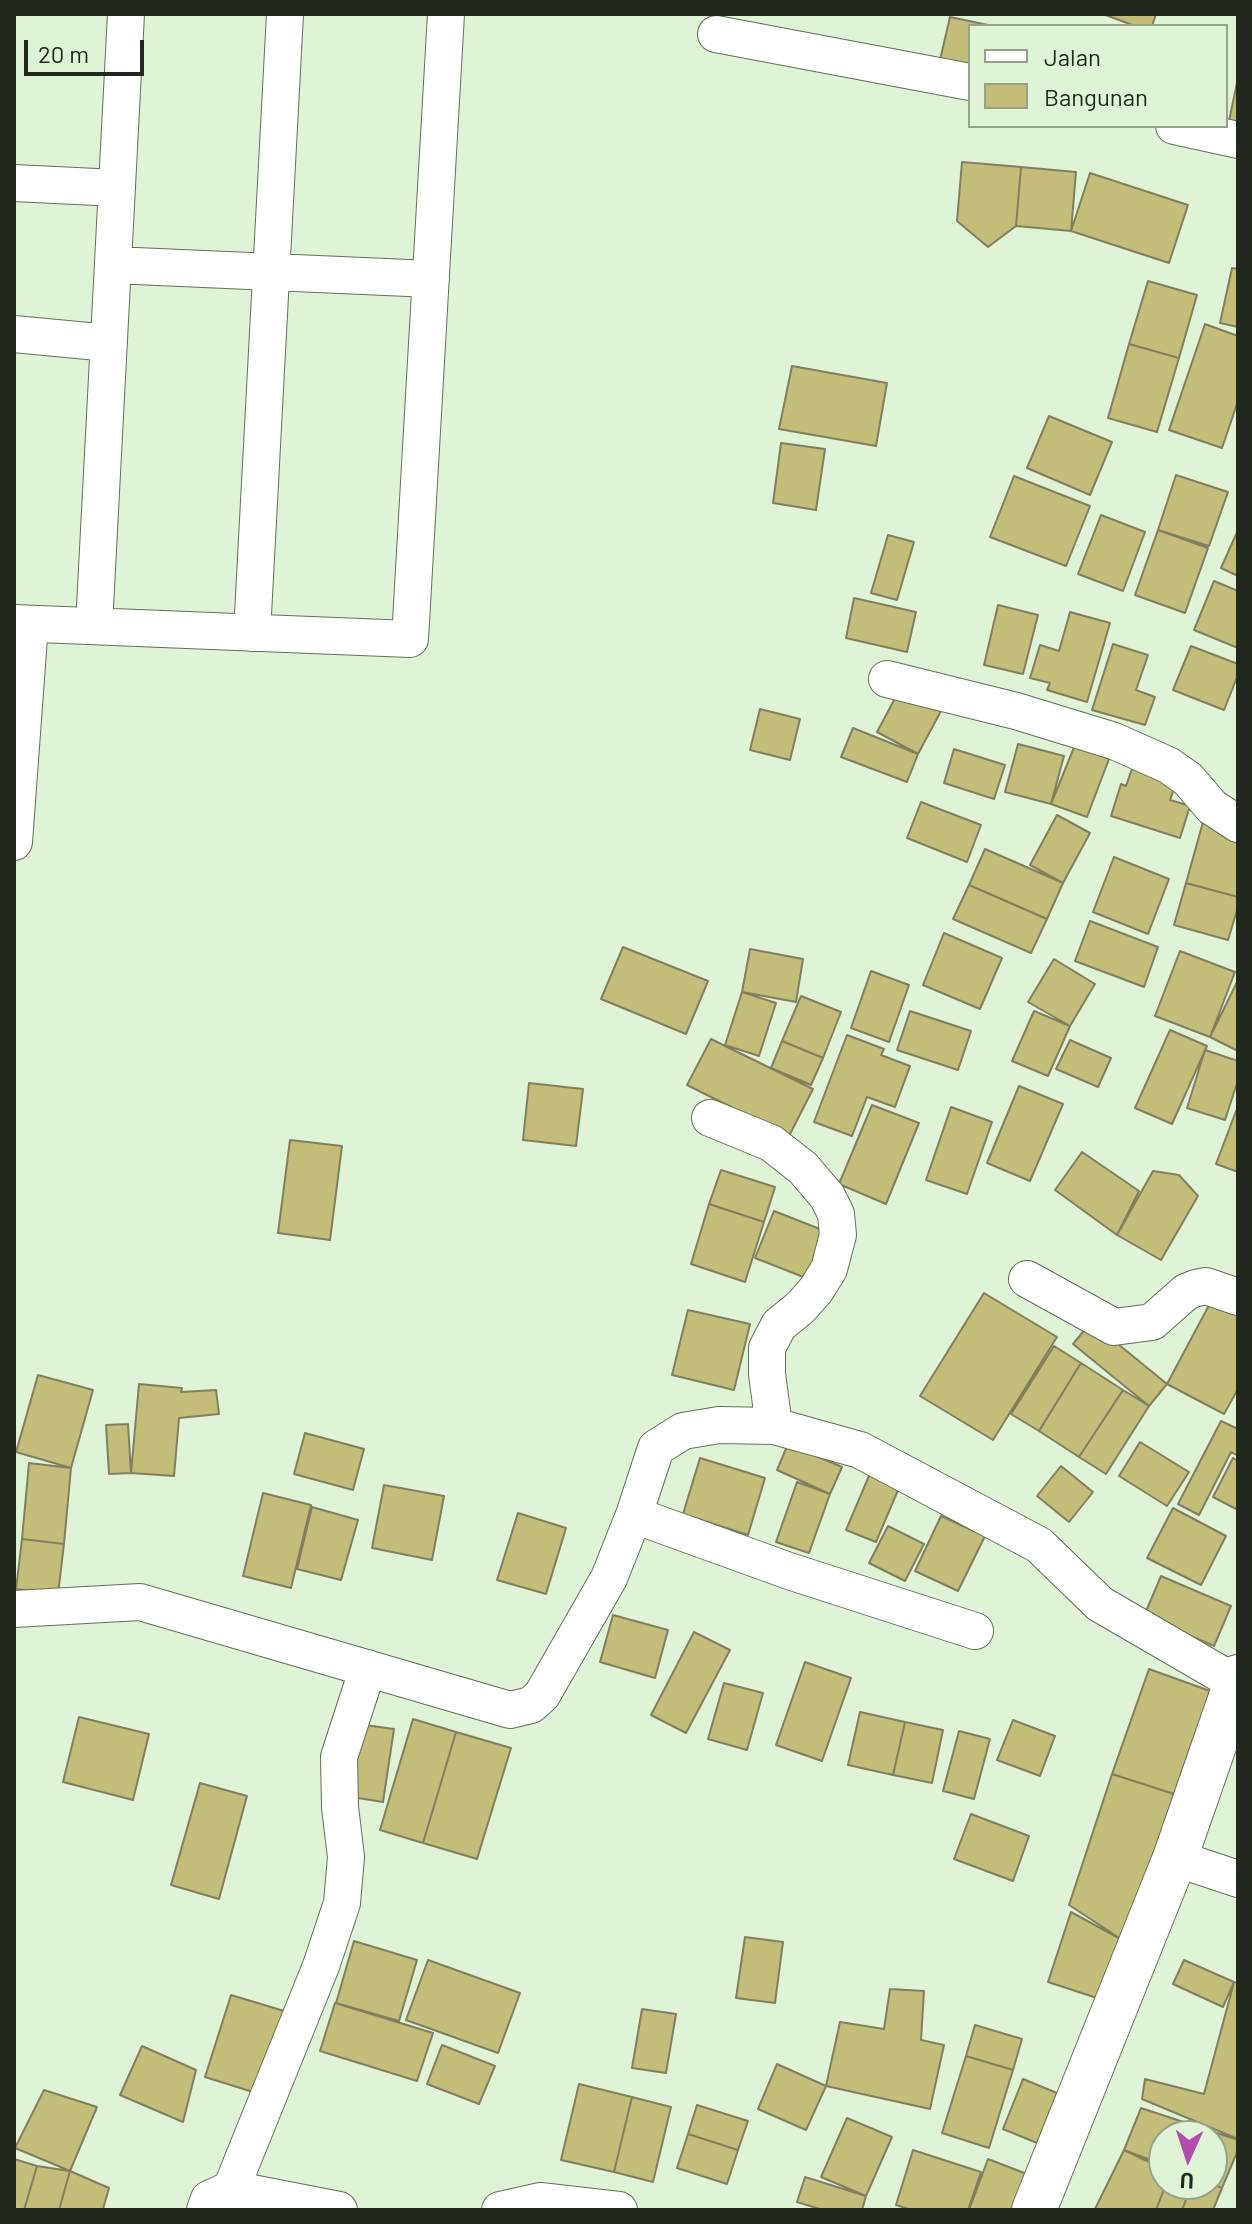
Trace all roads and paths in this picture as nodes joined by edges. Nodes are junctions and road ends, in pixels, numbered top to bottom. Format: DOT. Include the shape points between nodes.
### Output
graph roads {
  1 [pos="126,14"];
  2 [pos="285,14"];
  3 [pos="446,14"];
  4 [pos="716,34"];
  5 [pos="968,82"];
  6 [pos="1183,128"];
  7 [pos="1238,140"];
  8 [pos="14,183"];
  9 [pos="117,188"];
  10 [pos="113,265"];
  11 [pos="270,272"];
  12 [pos="431,279"];
  13 [pos="14,334"];
  14 [pos="109,343"];
  15 [pos="22,623"];
  16 [pos="94,626"];
  17 [pos="252,633"];
  18 [pos="887,679"];
  19 [pos="16,781"];
  20 [pos="1238,824"];
  21 [pos="14,842"];
  22 [pos="710,1118"];
  23 [pos="1027,1279"];
  24 [pos="1238,1297"];
  25 [pos="774,1426"];
  26 [pos="634,1515"];
  27 [pos="14,1609"];
  28 [pos="975,1631"];
  29 [pos="368,1668"];
  30 [pos="1237,1680"];
  31 [pos="1175,1858"];
  32 [pos="1238,1879"];
  33 [pos="218,2199"];
  34 [pos="339,2210"];
  35 [pos="500,2210"];
  36 [pos="619,2210"];
  37 [pos="1034,2210"];
  1 -- 9 [label="street"];
  2 -- 11 [label="street"];
  3 -- 12 [label="street"];
  4 -- 5 [label="street"];
  6 -- 7 [label="street"];
  8 -- 9 [label="street"];
  9 -- 10 [label="street"];
  10 -- 11 [label="street"];
  10 -- 14 [label="street"];
  11 -- 12 [label="street"];
  11 -- 17 [label="street"];
  12 -- 17 [label="street" via="410,639"];
  13 -- 14 [label="street"];
  14 -- 16 [label="street"];
  15 -- 16 [label="street"];
  15 -- 19 [label="street"];
  16 -- 17 [label="street"];
  18 -- 20 [label="street" via="1114,741 1168,765"];
  19 -- 21 [label="street"];
  22 -- 25 [label="street" via="771,1143 803,1168 836,1214 838,1235 829,1269 801,1307 779,1325 767,1348"];
  23 -- 24 [label="street" via="1114,1327 1152,1322 1196,1288 1206,1286"];
  25 -- 26 [label="street" via="719,1425 683,1431 656,1448"];
  25 -- 30 [label="street" via="860,1450 1005,1525 1039,1545 1100,1604"];
  26 -- 28 [label="street"];
  26 -- 29 [label="street" via="609,1578 542,1695 531,1705 510,1710"];
  27 -- 29 [label="street" via="140,1602"];
  29 -- 33 [label="street" via="339,1757 346,1857 342,1903 321,1966"];
  30 -- 31 [label="main road"];
  31 -- 32 [label="street"];
  31 -- 37 [label="main road"];
  33 -- 34 [label="street"];
  35 -- 36 [label="street" via="540,2201"];
}
